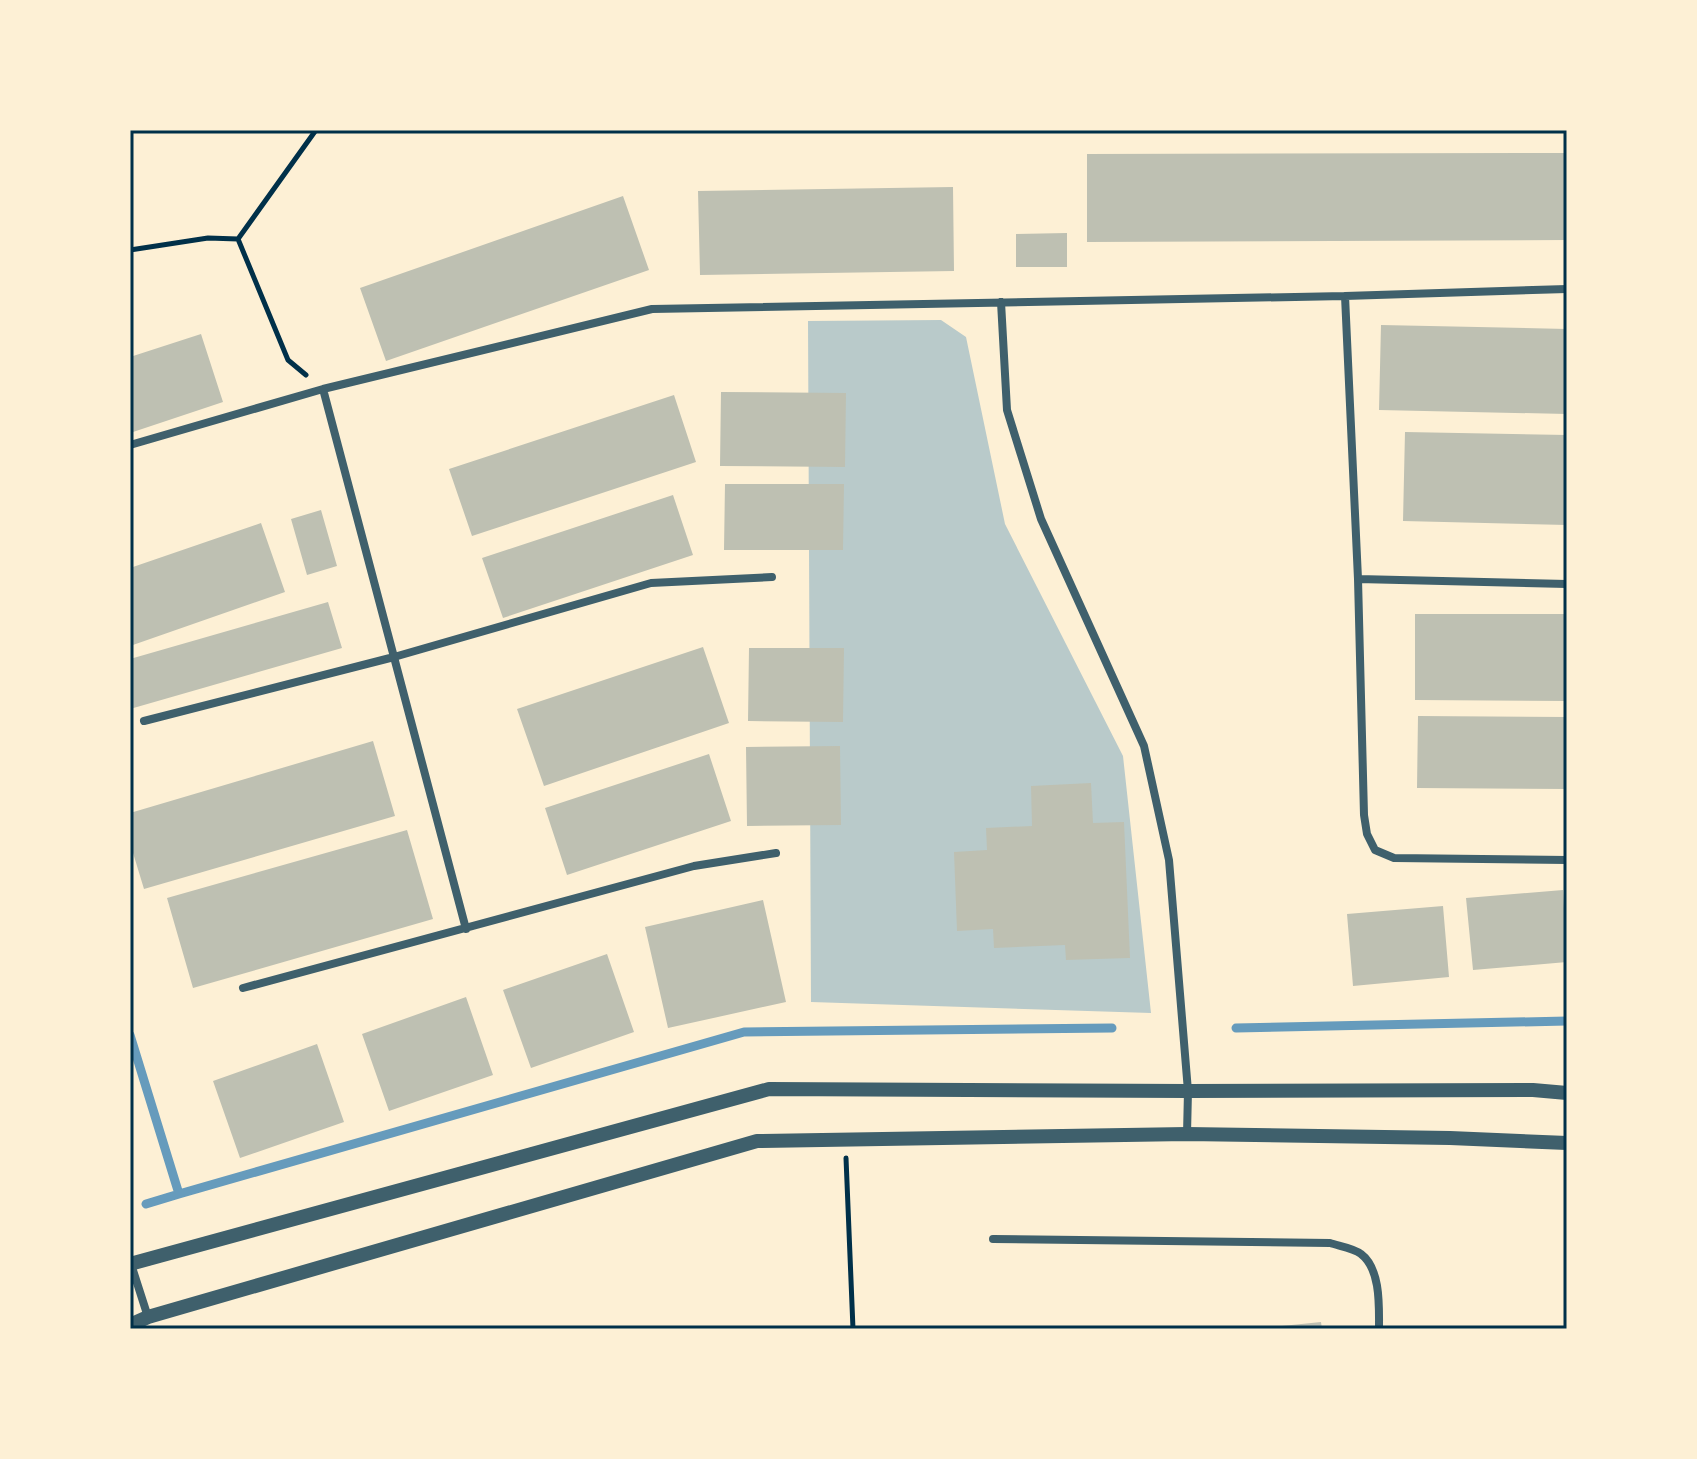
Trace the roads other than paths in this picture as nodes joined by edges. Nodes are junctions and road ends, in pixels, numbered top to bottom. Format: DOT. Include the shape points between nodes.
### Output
graph roads {
  1 [pos="1567,289"];
  2 [pos="1345,296"];
  3 [pos="1001,302"];
  4 [pos="323,389"];
  5 [pos="130,445"];
  6 [pos="772,577"];
  7 [pos="1358,579"];
  8 [pos="1567,584"];
  9 [pos="394,657"];
  10 [pos="144,721"];
  11 [pos="776,853"];
  12 [pos="1567,860"];
  13 [pos="466,929"];
  14 [pos="243,988"];
  15 [pos="1188,1091"];
  16 [pos="1567,1093"];
  17 [pos="1187,1134"];
  18 [pos="1567,1143"];
  19 [pos="993,1239"];
  20 [pos="130,1263"];
  21 [pos="148,1317"];
  22 [pos="130,1325"];
  23 [pos="1379,1329"];
  1 -- 2 [label="street"];
  2 -- 3 [label="street"];
  2 -- 7 [label="street"];
  3 -- 4 [label="street" via="652,309"];
  3 -- 15 [label="street" via="1007,410 1041,519 1144,746 1169,860"];
  4 -- 5 [label="street"];
  4 -- 9 [label="street"];
  6 -- 9 [label="street" via="651,583"];
  7 -- 8 [label="street"];
  7 -- 12 [label="street" via="1364,815 1375,850 1394,858"];
  9 -- 10 [label="street"];
  9 -- 13 [label="street"];
  11 -- 13 [label="street" via="694,866"];
  13 -- 14 [label="street"];
  15 -- 16 [label="street"];
  15 -- 17 [label="street"];
  15 -- 20 [label="street" via="769,1089"];
  17 -- 18 [label="street"];
  17 -- 21 [label="street" via="757,1141"];
  19 -- 23 [label="street" via="1330,1243 1361,1254 1375,1274"];
  20 -- 21 [label="street"];
  21 -- 22 [label="street"];
}
